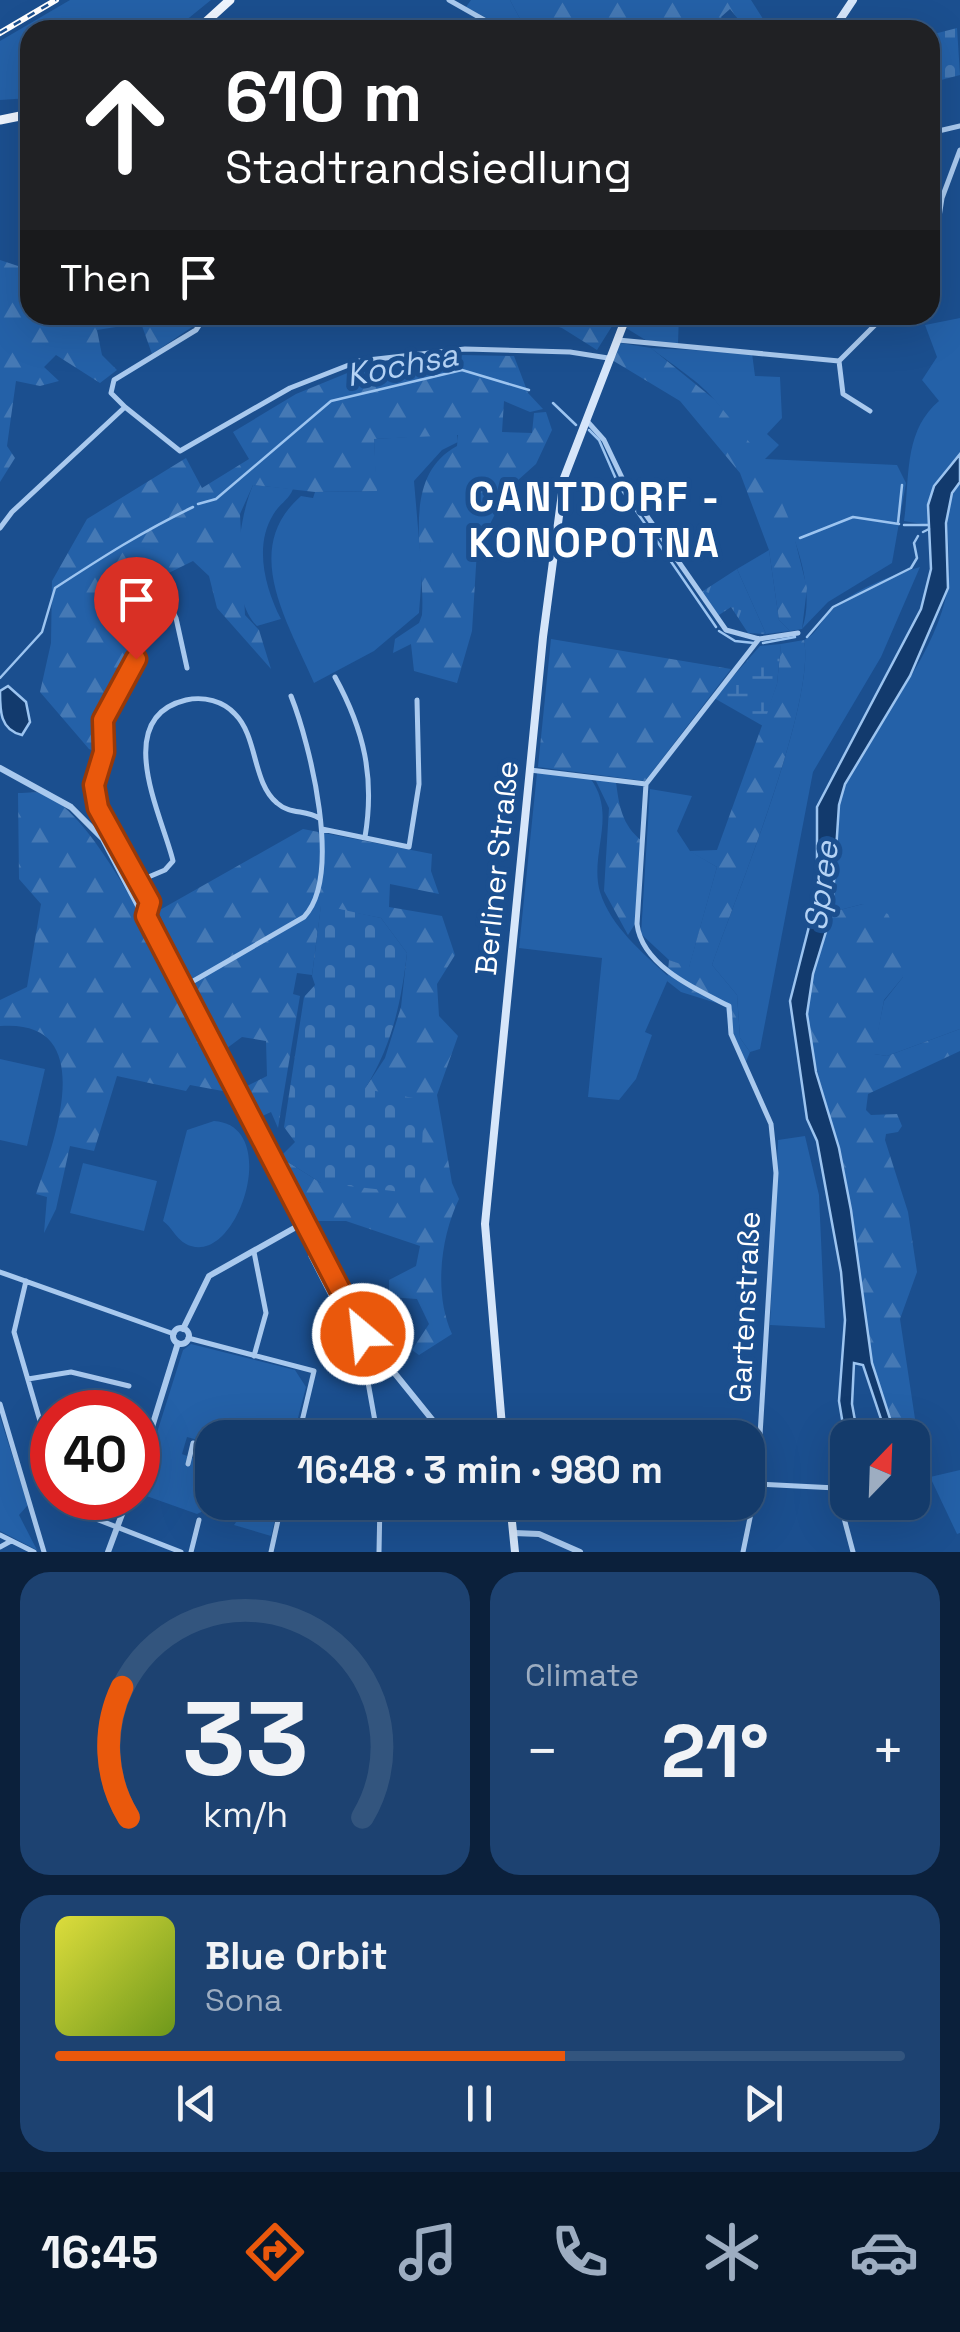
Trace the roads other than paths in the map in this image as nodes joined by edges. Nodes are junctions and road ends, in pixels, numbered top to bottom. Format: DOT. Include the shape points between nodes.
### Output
graph roads {
  1 [pos="230,0"];
  2 [pos="449,0"];
  3 [pos="208,20"];
  4 [pos="484,20"];
  5 [pos="960,150"];
  6 [pos="940,211"];
  7 [pos="199,325"];
  8 [pos="622,325"];
  9 [pos="871,325"];
  10 [pos="620,330"];
  11 [pos="616,340"];
  12 [pos="639,342"];
  13 [pos="608,358"];
  14 [pos="839,361"];
  15 [pos="125,407"];
  16 [pos="870,410"];
  17 [pos="585,419"];
  18 [pos="0,528"];
  19 [pos="798,633"];
  20 [pos="759,638"];
  21 [pos="187,668"];
  22 [pos="335,677"];
  23 [pos="290,696"];
  24 [pos="417,700"];
  25 [pos="0,768"];
  26 [pos="530,770"];
  27 [pos="646,784"];
  28 [pos="319,818"];
  29 [pos="322,830"];
  30 [pos="365,838"];
  31 [pos="139,881"];
  32 [pos="146,916"];
  33 [pos="184,987"];
  34 [pos="305,1222"];
  35 [pos="253,1249"];
  36 [pos="311,1256"];
  37 [pos="0,1272"];
  38 [pos="26,1281"];
  39 [pos="184,1329"];
  40 [pos="174,1334"];
  41 [pos="188,1338"];
  42 [pos="178,1343"];
  43 [pos="254,1356"];
  44 [pos="28,1380"];
  45 [pos="129,1386"];
  46 [pos="31,1390"];
  47 [pos="160,1397"];
  48 [pos="0,1404"];
  49 [pos="302,1420"];
  50 [pos="375,1420"];
  51 [pos="432,1420"];
  52 [pos="501,1420"];
  53 [pos="761,1420"];
  54 [pos="195,1444"];
  55 [pos="188,1464"];
  56 [pos="765,1484"];
  57 [pos="98,1520"];
  58 [pos="121,1520"];
  59 [pos="198,1520"];
  60 [pos="278,1520"];
  61 [pos="380,1520"];
  62 [pos="512,1520"];
  63 [pos="750,1520"];
  64 [pos="118,1528"];
  65 [pos="514,1534"];
  66 [pos="0,1535"];
  67 [pos="11,1540"];
  68 [pos="0,1547"];
  69 [pos="34,1552"];
  70 [pos="44,1552"];
  71 [pos="108,1552"];
  72 [pos="180,1552"];
  73 [pos="191,1552"];
  74 [pos="270,1552"];
  75 [pos="379,1552"];
  76 [pos="516,1552"];
  77 [pos="580,1552"];
  78 [pos="743,1552"];
  79 [pos="853,1552"];
  1 -- 3 [label="main road"];
  2 -- 4 [label="street"];
  5 -- 6 [label="street"];
  7 -- 15 [label="street" via="114,380 111,393"];
  8 -- 10 [label="main road, Berliner Straße"];
  9 -- 14 [label="street"];
  10 -- 11 [label="main road, Berliner Straße"];
  10 -- 12 [label="street"];
  11 -- 12 [label="street"];
  11 -- 13 [label="main road, Berliner Straße"];
  12 -- 14 [label="street"];
  13 -- 15 [label="street" via="464,349 359,361 290,388 180,451"];
  13 -- 17 [label="main road, Berliner Straße"];
  14 -- 16 [label="street" via="843,394"];
  15 -- 18 [label="street"];
  17 -- 20 [label="street" via="722,626"];
  17 -- 26 [label="main road, Berliner Straße" via="560,496"];
  19 -- 20 [label="street"];
  20 -- 27 [label="street"];
  21 -- 31 [label="street" via="176,618 159,583 120,602 136,659 103,720 104,752 94,785 98,808"];
  22 -- 30 [label="street" via="368,754"];
  23 -- 28 [label="street"];
  24 -- 30 [label="street" via="418,784 408,847"];
  25 -- 32 [label="street" via="87,820"];
  26 -- 27 [label="street"];
  26 -- 52 [label="main road, Berliner Straße" via="485,1224"];
  27 -- 53 [label="street, Gartenstraße" via="638,936 684,984 729,1006 731,1034 772,1124 776,1173"];
  28 -- 29 [label="street"];
  28 -- 31 [label="street" via="271,798 247,731 230,709 207,699 184,700 158,718 146,756 152,804 173,861"];
  29 -- 30 [label="street"];
  29 -- 33 [label="street" via="311,910"];
  31 -- 32 [label="street" via="152,906"];
  32 -- 33 [label="street"];
  33 -- 34 [label="street"];
  34 -- 35 [label="street"];
  34 -- 51 [label="street" via="363,1334"];
  35 -- 39 [label="street" via="203,1281"];
  35 -- 43 [label="street" via="266,1313"];
  36 -- 50 [label="street" via="364,1360"];
  37 -- 38 [label="street"];
  38 -- 40 [label="street"];
  38 -- 44 [label="street" via="14,1324"];
  39 -- 40 [label="street"];
  39 -- 41 [label="street"];
  40 -- 42 [label="street"];
  41 -- 42 [label="street"];
  41 -- 43 [label="street"];
  42 -- 47 [label="street"];
  43 -- 49 [label="street" via="314,1371"];
  44 -- 45 [label="street" via="70,1372"];
  44 -- 46 [label="street"];
  48 -- 70 [label="street"];
  54 -- 55 [label="street"];
  56 -- 79 [label="street" via="836,1488"];
  57 -- 64 [label="street"];
  58 -- 64 [label="street"];
  59 -- 73 [label="street"];
  60 -- 74 [label="street"];
  61 -- 75 [label="street"];
  62 -- 65 [label="main road"];
  63 -- 78 [label="street, Gartenstraße"];
  64 -- 71 [label="street"];
  64 -- 72 [label="street"];
  65 -- 76 [label="main road"];
  65 -- 77 [label="street" via="539,1534"];
  66 -- 67 [label="street"];
  67 -- 68 [label="street"];
  67 -- 69 [label="street"];
}
